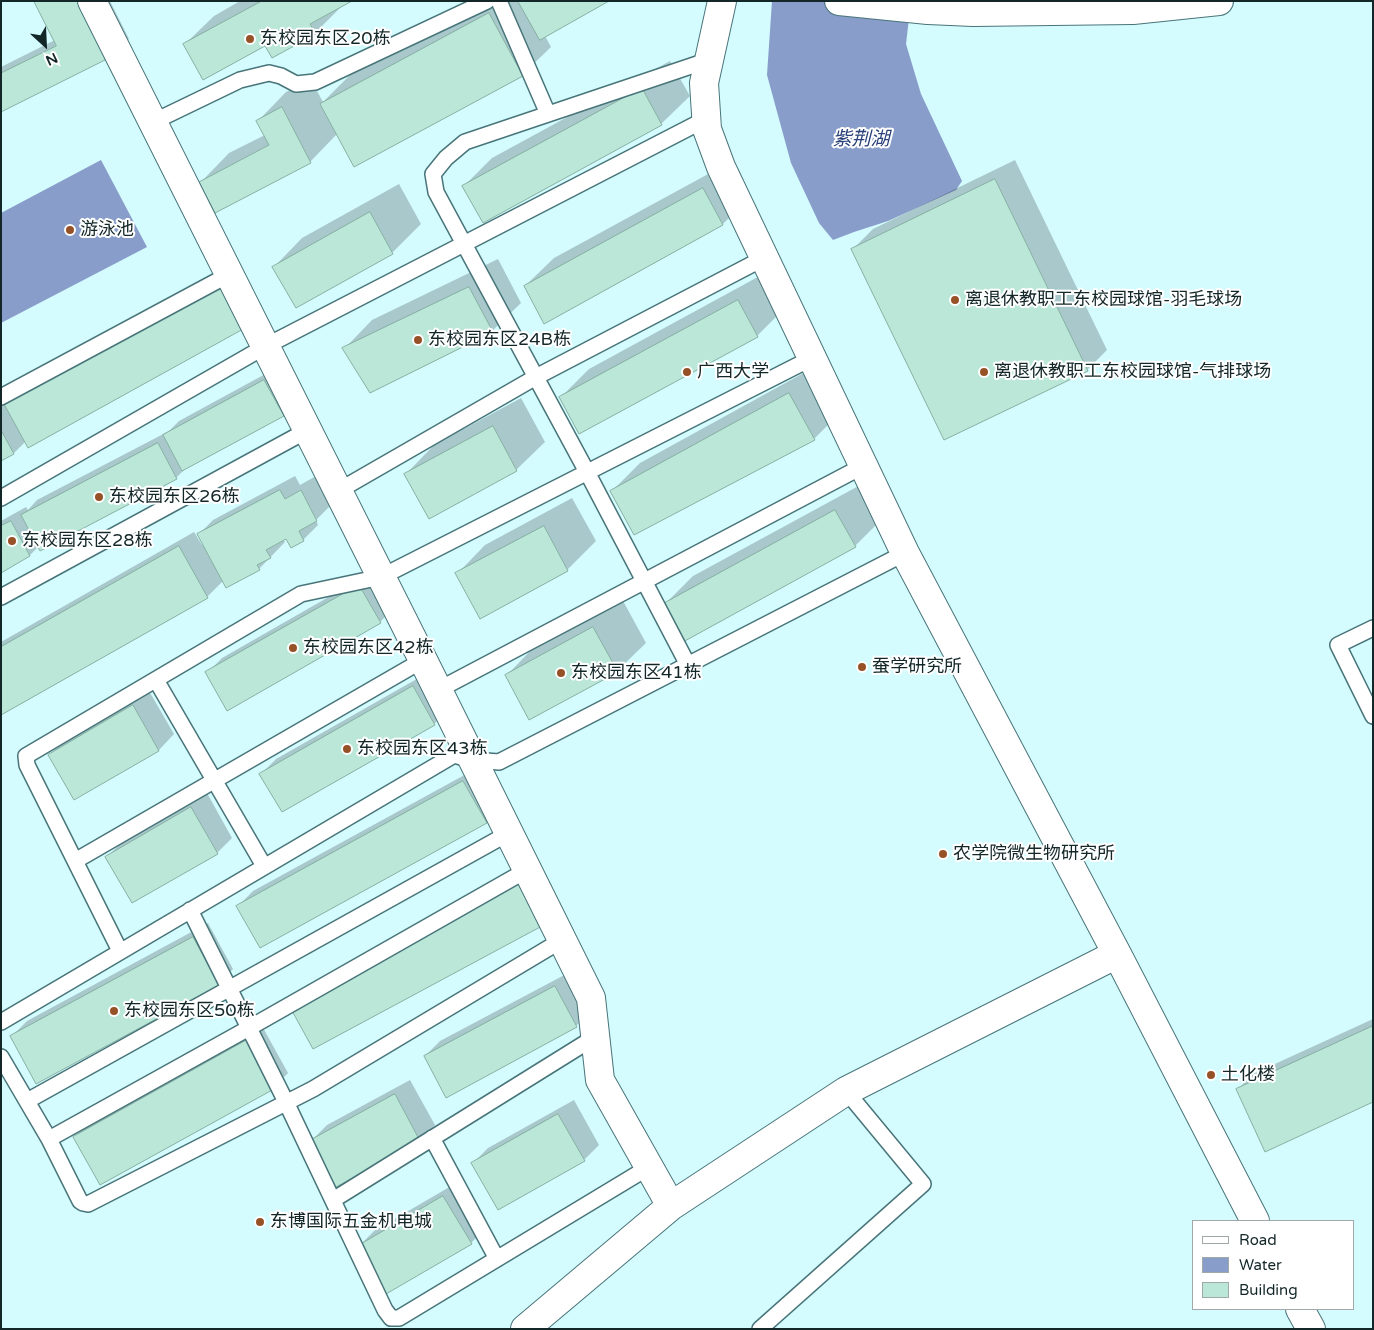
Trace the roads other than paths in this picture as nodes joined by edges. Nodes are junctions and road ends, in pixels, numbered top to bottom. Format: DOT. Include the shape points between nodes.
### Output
graph roads {
  1 [pos="487,1"];
  2 [pos="499,1"];
  3 [pos="722,1"];
  4 [pos="839,1"];
  5 [pos="1219,1"];
  6 [pos="96,3"];
  7 [pos="1138,5"];
  8 [pos="1087,6"];
  9 [pos="973,7"];
  10 [pos="709,60"];
  11 [pos="548,114"];
  12 [pos="706,119"];
  13 [pos="153,122"];
  14 [pos="464,244"];
  15 [pos="764,258"];
  16 [pos="230,274"];
  17 [pos="266,346"];
  18 [pos="812,358"];
  19 [pos="536,377"];
  20 [pos="1,397"];
  21 [pos="308,430"];
  22 [pos="863,466"];
  23 [pos="587,472"];
  24 [pos="338,491"];
  25 [pos="1,498"];
  26 [pos="905,553"];
  27 [pos="381,577"];
  28 [pos="644,582"];
  29 [pos="1,597"];
  30 [pos="1373,628"];
  31 [pos="423,660"];
  32 [pos="688,666"];
  33 [pos="156,680"];
  34 [pos="438,690"];
  35 [pos="1373,716"];
  36 [pos="472,760"];
  37 [pos="214,781"];
  38 [pos="509,834"];
  39 [pos="75,862"];
  40 [pos="264,866"];
  41 [pos="527,870"];
  42 [pos="190,910"];
  43 [pos="562,940"];
  44 [pos="120,951"];
  45 [pos="1117,954"];
  46 [pos="229,988"];
  47 [pos="1,1022"];
  48 [pos="249,1028"];
  49 [pos="595,1037"];
  50 [pos="1,1057"];
  51 [pos="846,1091"];
  52 [pos="27,1101"];
  53 [pos="286,1102"];
  54 [pos="432,1138"];
  55 [pos="49,1139"];
  56 [pos="649,1167"];
  57 [pos="333,1200"];
  58 [pos="671,1206"];
  59 [pos="1254,1220"];
  60 [pos="496,1259"];
  61 [pos="1301,1310"];
  62 [pos="525,1329"];
  63 [pos="760,1329"];
  64 [pos="1311,1329"];
  1 -- 13 [label="lane" via="315,82 296,84 270,73 240,80"];
  2 -- 11 [label="lane"];
  3 -- 10 [label="street"];
  4 -- 9 [label="street" via="928,10"];
  5 -- 7 [label="street"];
  6 -- 13 [label="street"];
  7 -- 8 [label="street"];
  8 -- 9 [label="street"];
  10 -- 11 [label="lane"];
  10 -- 12 [label="street" via="704,83"];
  11 -- 14 [label="lane" via="465,142 433,174 436,192"];
  12 -- 14 [label="lane"];
  12 -- 15 [label="street" via="721,168"];
  13 -- 16 [label="street"];
  14 -- 17 [label="lane"];
  14 -- 19 [label="lane"];
  15 -- 18 [label="street"];
  15 -- 19 [label="lane"];
  16 -- 17 [label="street"];
  16 -- 20 [label="lane"];
  17 -- 21 [label="street"];
  17 -- 25 [label="lane"];
  18 -- 22 [label="street"];
  18 -- 23 [label="lane"];
  19 -- 23 [label="lane"];
  19 -- 24 [label="lane"];
  21 -- 24 [label="street"];
  21 -- 29 [label="lane"];
  22 -- 26 [label="street"];
  22 -- 28 [label="lane"];
  23 -- 27 [label="lane"];
  23 -- 28 [label="lane"];
  24 -- 27 [label="street"];
  26 -- 32 [label="lane"];
  26 -- 45 [label="street"];
  27 -- 31 [label="street"];
  27 -- 33 [label="lane" via="301,594"];
  28 -- 32 [label="lane"];
  28 -- 34 [label="lane"];
  30 -- 35 [label="lane" via="1338,644"];
  31 -- 34 [label="street"];
  31 -- 37 [label="lane"];
  32 -- 36 [label="lane" via="499,762"];
  33 -- 37 [label="lane"];
  33 -- 39 [label="lane" via="26,756 26,765"];
  34 -- 36 [label="street"];
  36 -- 38 [label="street"];
  36 -- 40 [label="lane" via="454,755"];
  37 -- 39 [label="lane"];
  37 -- 40 [label="lane"];
  38 -- 41 [label="street"];
  38 -- 46 [label="lane"];
  39 -- 44 [label="lane"];
  40 -- 42 [label="lane"];
  41 -- 43 [label="street"];
  41 -- 48 [label="lane"];
  42 -- 44 [label="lane"];
  42 -- 46 [label="lane"];
  43 -- 49 [label="street" via="591,998"];
  43 -- 53 [label="lane"];
  44 -- 47 [label="lane"];
  45 -- 51 [label="street"];
  45 -- 59 [label="street"];
  46 -- 48 [label="lane"];
  46 -- 52 [label="lane"];
  48 -- 53 [label="lane"];
  48 -- 55 [label="lane"];
  49 -- 54 [label="lane"];
  49 -- 56 [label="street" via="600,1080"];
  50 -- 52 [label="lane"];
  51 -- 58 [label="street"];
  51 -- 63 [label="lane" via="922,1184"];
  52 -- 55 [label="lane"];
  53 -- 55 [label="lane" via="88,1204 80,1201"];
  53 -- 57 [label="lane"];
  54 -- 57 [label="lane"];
  54 -- 60 [label="lane"];
  56 -- 58 [label="street"];
  56 -- 60 [label="lane"];
  57 -- 60 [label="lane" via="391,1318 399,1318"];
  58 -- 62 [label="street"];
  61 -- 64 [label="street"];
}
